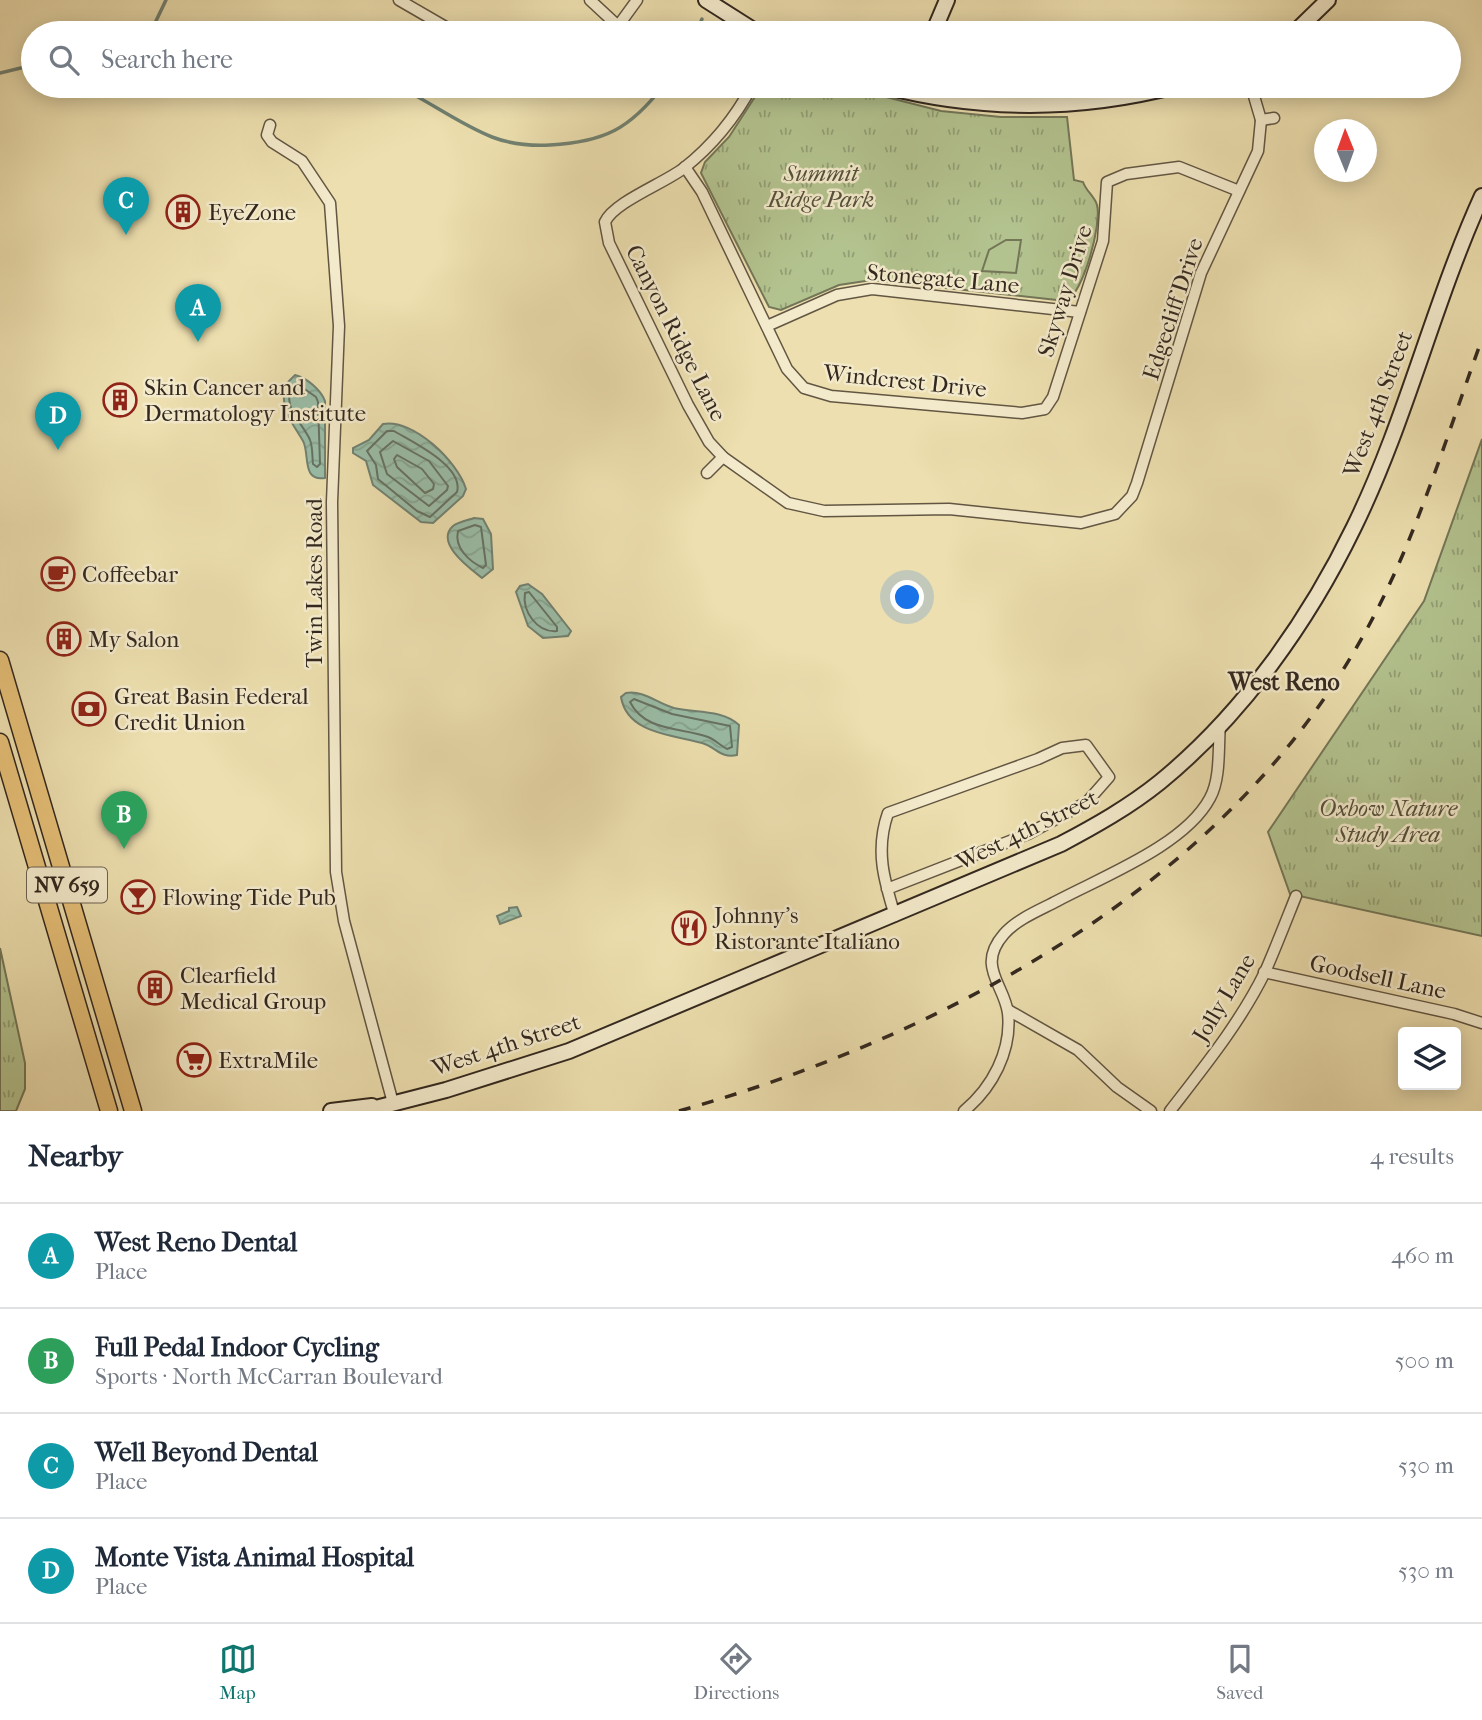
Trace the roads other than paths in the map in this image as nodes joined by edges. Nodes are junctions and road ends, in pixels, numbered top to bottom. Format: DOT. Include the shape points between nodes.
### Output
graph roads {
  1 [pos="399,0"];
  2 [pos="590,0"];
  3 [pos="636,0"];
  4 [pos="706,0"];
  5 [pos="947,0"];
  6 [pos="1328,0"];
  7 [pos="435,21"];
  8 [pos="608,21"];
  9 [pos="622,21"];
  10 [pos="739,21"];
  11 [pos="938,21"];
  12 [pos="1306,21"];
  13 [pos="744,98"];
  14 [pos="954,98"];
  15 [pos="1115,98"];
  16 [pos="1255,98"];
  17 [pos="1274,118"];
  18 [pos="1261,120"];
  19 [pos="270,125"];
  20 [pos="685,167"];
  21 [pos="1239,191"];
  22 [pos="1482,197"];
  23 [pos="1080,312"];
  24 [pos="767,326"];
  25 [pos="1045,409"];
  26 [pos="723,457"];
  27 [pos="707,472"];
  28 [pos="1120,510"];
  29 [pos="0,660"];
  30 [pos="1220,724"];
  31 [pos="0,742"];
  32 [pos="38,787"];
  33 [pos="15,796"];
  34 [pos="887,889"];
  35 [pos="1296,896"];
  36 [pos="895,916"];
  37 [pos="1264,972"];
  38 [pos="1007,1010"];
  39 [pos="1482,1023"];
  40 [pos="393,1103"];
  41 [pos="109,1111"];
  42 [pos="132,1111"];
  43 [pos="331,1111"];
  44 [pos="365,1111"];
  45 [pos="964,1111"];
  46 [pos="1151,1111"];
  47 [pos="1170,1111"];
  1 -- 7 [label="street"];
  2 -- 8 [label="street"];
  3 -- 9 [label="street"];
  4 -- 10 [label="main road"];
  5 -- 11 [label="main road"];
  6 -- 12 [label="main road"];
  13 -- 20 [label="street" via="722,132"];
  14 -- 15 [label="main road" via="1039,106"];
  16 -- 18 [label="street, Edgecliff Drive"];
  17 -- 18 [label="street"];
  18 -- 21 [label="street, Edgecliff Drive" via="1258,151"];
  19 -- 40 [label="street, Twin Lakes Road" via="267,135 272,142 303,162 330,203 339,326 332,502 335,857 344,921"];
  20 -- 24 [label="street, Windcrest Drive" via="702,192"];
  20 -- 26 [label="street, Canyon Ridge Lane" via="614,210 605,222 609,243 688,405"];
  21 -- 23 [label="street, Skyway Drive" via="1179,167 1126,174 1107,182 1105,230"];
  21 -- 28 [label="street, Edgecliff Drive" via="1201,273 1138,483"];
  22 -- 30 [label="main road, West 4th Street" via="1355,526 1294,631"];
  23 -- 24 [label="street, Stonegate Lane" via="872,289 837,295"];
  23 -- 25 [label="street, Skyway Drive"];
  24 -- 25 [label="street, Windcrest Drive" via="794,379 816,393 1022,413"];
  26 -- 27 [label="street"];
  26 -- 28 [label="street, Canyon Ridge Lane" via="780,499 811,510 949,509 1081,523"];
  29 -- 32 [label="main road, NV 659"];
  30 -- 36 [label="main road, West 4th Street" via="1160,782 1095,826"];
  30 -- 38 [label="street" via="1216,779 1210,798 1191,820 1166,843 1027,917 1000,939 992,972"];
  31 -- 33 [label="main road, NV 659"];
  32 -- 33 [label="main road"];
  32 -- 42 [label="main road, NV 659"];
  33 -- 41 [label="main road, NV 659"];
  34 -- 34 [label="street" via="1028,834 1087,802 1109,777 1086,745 1062,748 888,813 880,865"];
  34 -- 36 [label="street"];
  35 -- 37 [label="street, Jolly Lane"];
  36 -- 40 [label="main road, West 4th Street" via="569,1051"];
  37 -- 39 [label="street, Goodsell Lane"];
  37 -- 47 [label="street, Jolly Lane" via="1216,1052"];
  38 -- 45 [label="street" via="1008,1032 1000,1063 983,1096"];
  38 -- 46 [label="street" via="1078,1050"];
  40 -- 43 [label="main road, West 4th Street"];
  40 -- 44 [label="main road, West 4th Street"];
}
